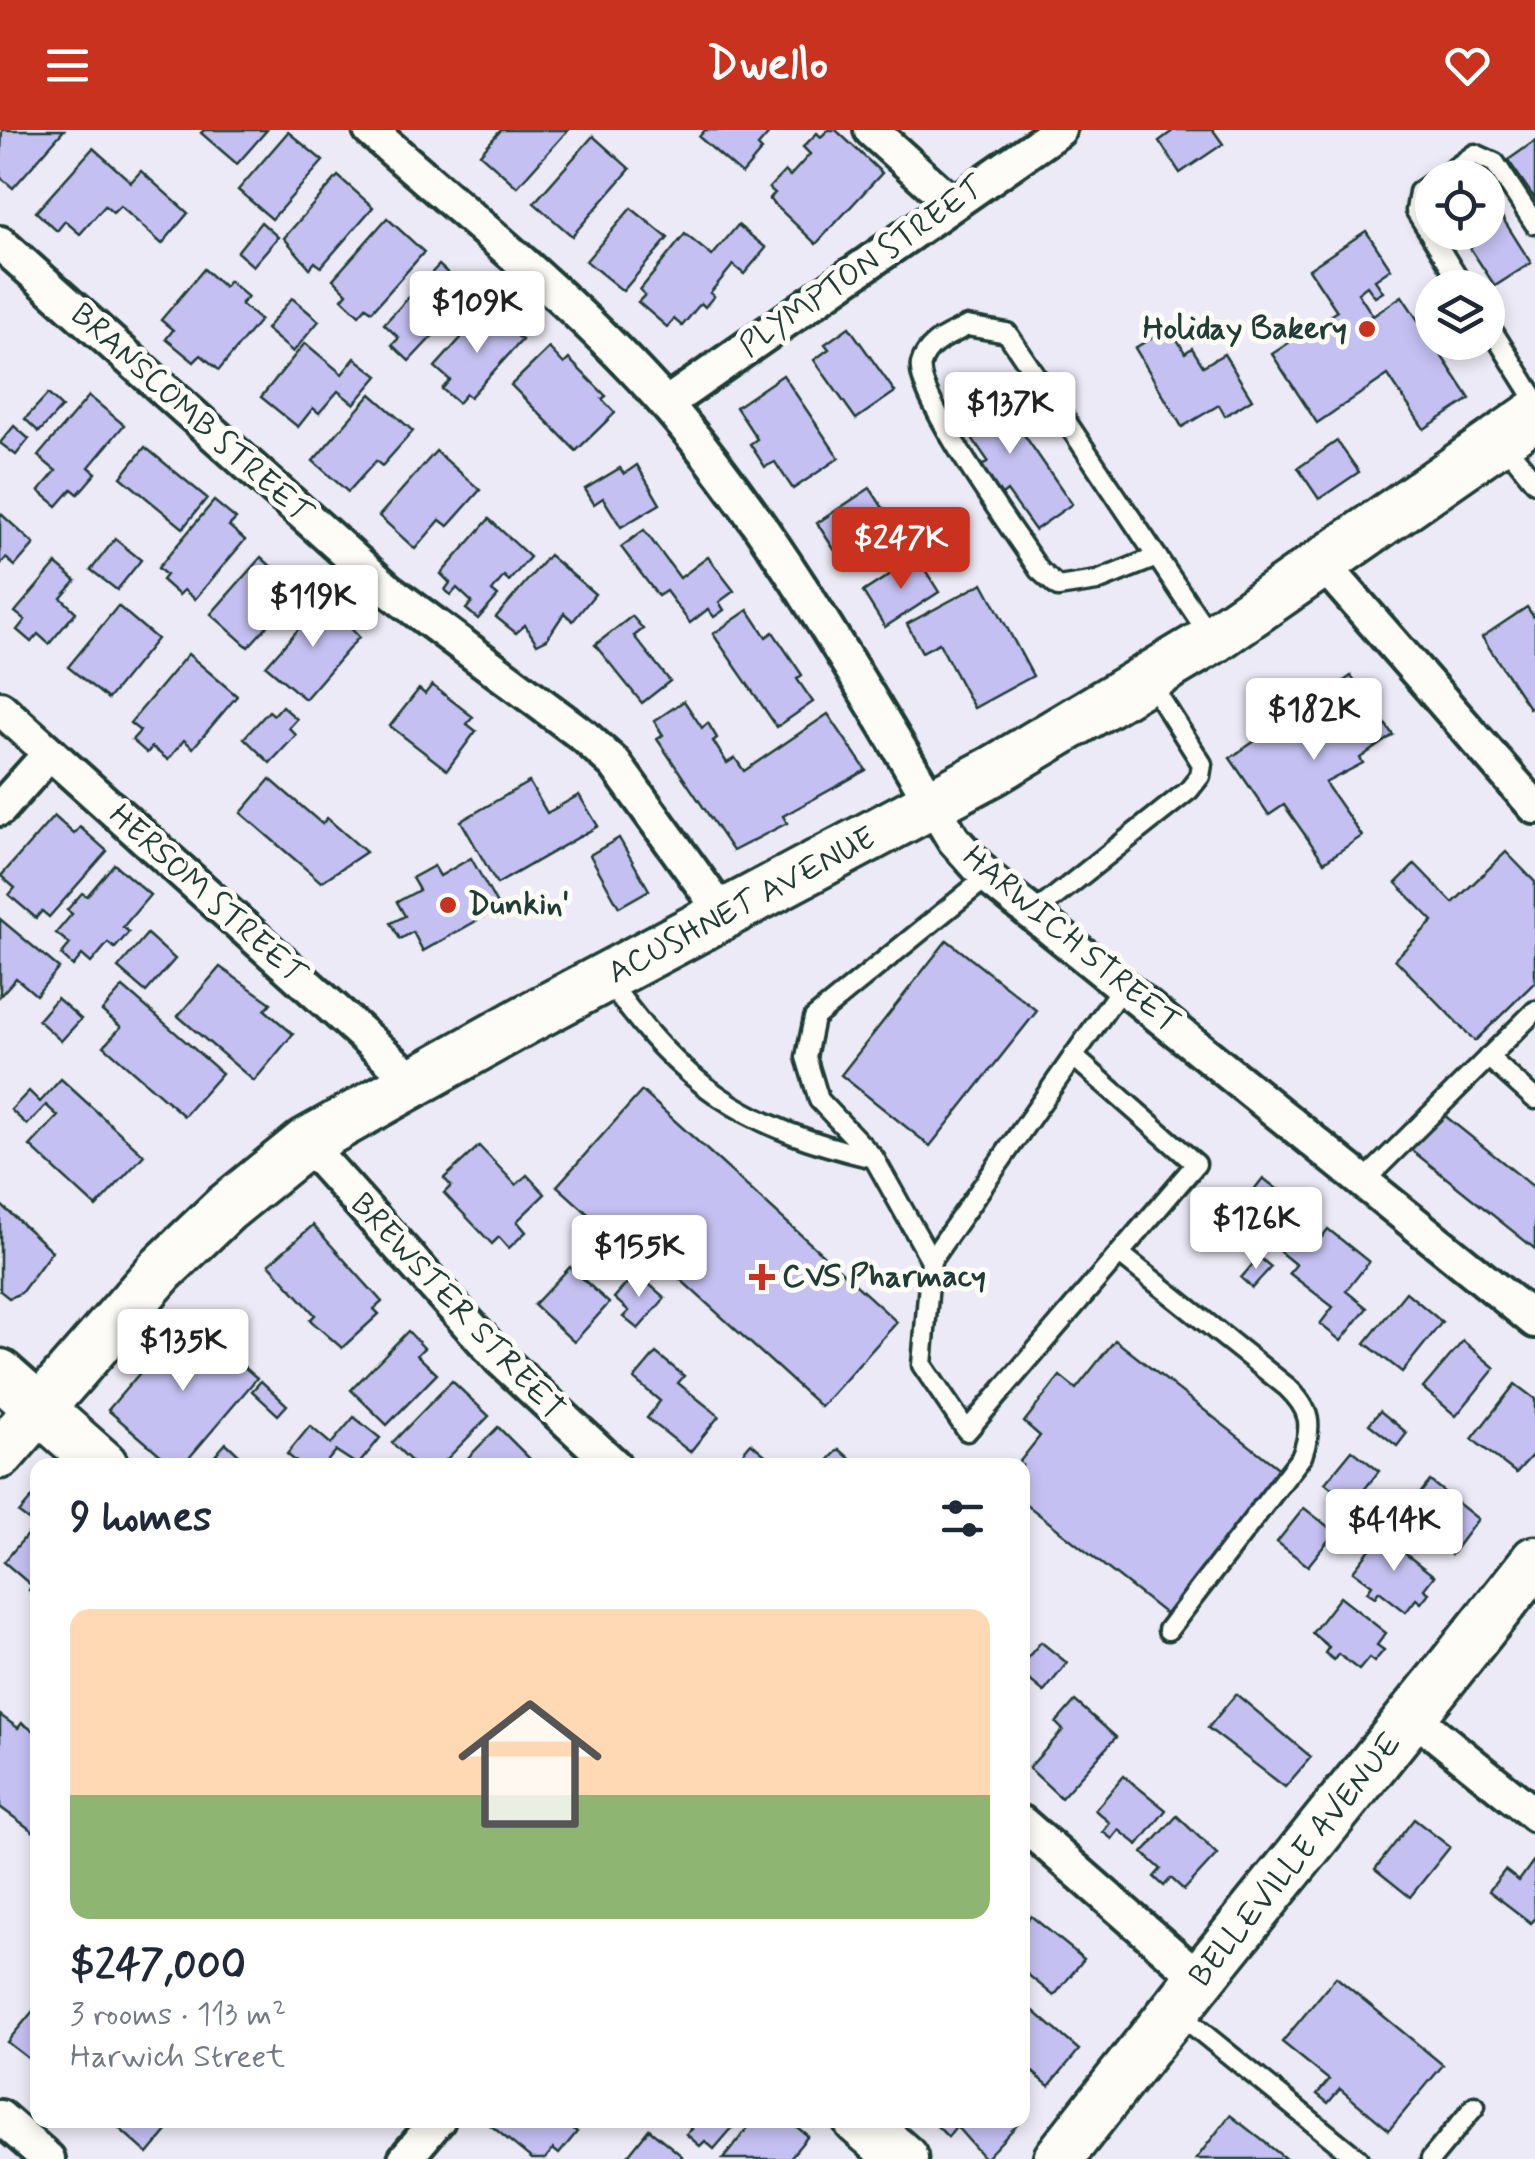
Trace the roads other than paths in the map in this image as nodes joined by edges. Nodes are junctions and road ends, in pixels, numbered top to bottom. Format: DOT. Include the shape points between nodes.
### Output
graph roads {
  1 [pos="370,130"];
  2 [pos="871,130"];
  3 [pos="1059,130"];
  4 [pos="1466,160"];
  5 [pos="1490,160"];
  6 [pos="1505,178"];
  7 [pos="952,203"];
  8 [pos="1535,224"];
  9 [pos="0,243"];
  10 [pos="1505,351"];
  11 [pos="1535,398"];
  12 [pos="666,404"];
  13 [pos="1518,428"];
  14 [pos="1535,482"];
  15 [pos="1157,556"];
  16 [pos="1324,564"];
  17 [pos="1213,639"];
  18 [pos="1148,678"];
  19 [pos="0,708"];
  20 [pos="50,753"];
  21 [pos="932,804"];
  22 [pos="1535,807"];
  23 [pos="0,808"];
  24 [pos="986,877"];
  25 [pos="1033,914"];
  26 [pos="724,915"];
  27 [pos="605,977"];
  28 [pos="1122,987"];
  29 [pos="1535,1011"];
  30 [pos="1073,1056"];
  31 [pos="1488,1057"];
  32 [pos="414,1081"];
  33 [pos="1535,1100"];
  34 [pos="306,1143"];
  35 [pos="874,1158"];
  36 [pos="1363,1182"];
  37 [pos="1120,1254"];
  38 [pos="932,1260"];
  39 [pos="1535,1321"];
  40 [pos="0,1374"];
  41 [pos="38,1409"];
  42 [pos="0,1454"];
  43 [pos="95,1458"];
  44 [pos="606,1458"];
  45 [pos="1535,1561"];
  46 [pos="1168,1630"];
  47 [pos="1414,1717"];
  48 [pos="1535,1816"];
  49 [pos="1030,1831"];
  50 [pos="1186,1993"];
  51 [pos="1475,2106"];
  52 [pos="0,2117"];
  53 [pos="431,2128"];
  54 [pos="867,2128"];
  55 [pos="48,2159"];
  56 [pos="405,2159"];
  57 [pos="903,2159"];
  58 [pos="1058,2159"];
  59 [pos="1358,2159"];
  60 [pos="1432,2159"];
  1 -- 12 [label="street, HARWICH STREET"];
  2 -- 7 [label="street"];
  3 -- 7 [label="street, PLYMPTON STREET"];
  4 -- 5 [label="lane" via="1475,154"];
  6 -- 8 [label="lane"];
  7 -- 12 [label="street, PLYMPTON STREET"];
  9 -- 26 [label="street, BRANSCOMB STREET" via="387,590 584,736 614,764"];
  10 -- 11 [label="lane"];
  12 -- 21 [label="street, HARWICH STREET" via="752,518"];
  13 -- 14 [label="lane"];
  13 -- 16 [label="main road, ACUSHNET AVENUE"];
  15 -- 15 [label="lane" via="1007,334 967,326 929,346 920,367 930,404 1039,570 1058,587 1097,581"];
  15 -- 17 [label="lane"];
  16 -- 17 [label="main road, ACUSHNET AVENUE"];
  16 -- 22 [label="street"];
  17 -- 18 [label="main road, ACUSHNET AVENUE"];
  18 -- 21 [label="main road, ACUSHNET AVENUE"];
  18 -- 25 [label="lane" via="1202,764 1200,776"];
  19 -- 20 [label="street, HERSOM STREET"];
  20 -- 23 [label="street"];
  20 -- 32 [label="street, HERSOM STREET"];
  21 -- 24 [label="street, HARWICH STREET"];
  21 -- 26 [label="main road, ACUSHNET AVENUE"];
  24 -- 25 [label="street, HARWICH STREET"];
  24 -- 35 [label="lane" via="814,1018 806,1056 819,1100"];
  25 -- 28 [label="street, HARWICH STREET"];
  26 -- 27 [label="main road, ACUSHNET AVENUE"];
  27 -- 32 [label="main road, ACUSHNET AVENUE"];
  27 -- 35 [label="lane" via="643,1030 692,1080 805,1142"];
  28 -- 30 [label="lane"];
  28 -- 36 [label="street, HARWICH STREET"];
  29 -- 31 [label="lane"];
  30 -- 37 [label="lane" via="1196,1164"];
  30 -- 38 [label="lane"];
  31 -- 33 [label="lane"];
  31 -- 36 [label="lane"];
  32 -- 34 [label="main road, ACUSHNET AVENUE"];
  34 -- 41 [label="main road, ACUSHNET AVENUE" via="191,1240"];
  34 -- 44 [label="street, BREWSTER STREET" via="498,1358"];
  35 -- 38 [label="lane"];
  36 -- 39 [label="street, HARWICH STREET"];
  37 -- 38 [label="lane" via="967,1431 922,1364"];
  37 -- 46 [label="lane" via="1305,1404 1312,1428 1302,1456"];
  40 -- 41 [label="main road"];
  41 -- 42 [label="main road, ACUSHNET AVENUE"];
  41 -- 43 [label="main road"];
  45 -- 47 [label="main road, BELLEVILLE AVENUE"];
  47 -- 48 [label="street"];
  47 -- 50 [label="main road, BELLEVILLE AVENUE"];
  49 -- 50 [label="street"];
  50 -- 58 [label="main road, BELLEVILLE AVENUE"];
  50 -- 59 [label="lane"];
  51 -- 60 [label="lane"];
  52 -- 55 [label="street"];
  53 -- 56 [label="street"];
  54 -- 57 [label="main road"];
}
